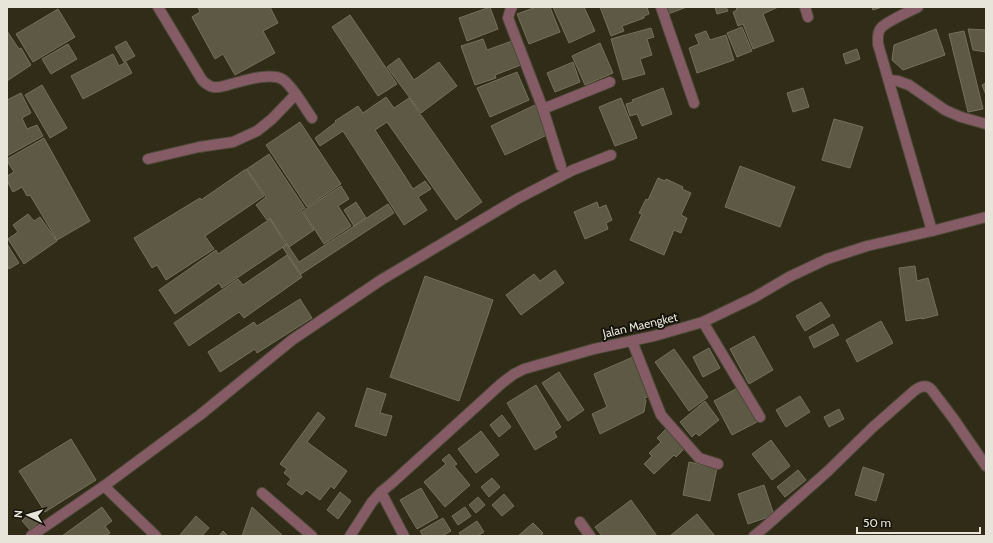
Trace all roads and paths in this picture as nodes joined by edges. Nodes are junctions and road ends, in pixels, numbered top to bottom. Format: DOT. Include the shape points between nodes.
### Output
graph roads {
  1 [pos="158,7"];
  2 [pos="512,7"];
  3 [pos="661,7"];
  4 [pos="805,7"];
  5 [pos="918,7"];
  6 [pos="808,17"];
  7 [pos="889,80"];
  8 [pos="610,82"];
  9 [pos="296,94"];
  10 [pos="694,102"];
  11 [pos="543,109"];
  12 [pos="312,118"];
  13 [pos="986,124"];
  14 [pos="611,155"];
  15 [pos="148,159"];
  16 [pos="561,166"];
  17 [pos="986,217"];
  18 [pos="932,231"];
  19 [pos="703,322"];
  20 [pos="632,341"];
  21 [pos="760,418"];
  22 [pos="718,464"];
  23 [pos="986,466"];
  24 [pos="104,486"];
  25 [pos="381,492"];
  26 [pos="262,493"];
  27 [pos="580,522"];
  28 [pos="31,536"];
  29 [pos="156,536"];
  30 [pos="312,536"];
  31 [pos="350,536"];
  32 [pos="404,536"];
  33 [pos="590,536"];
  34 [pos="754,536"];
  1 -- 9 [label="street" via="202,80 210,87 268,76 280,78"];
  2 -- 11 [label="street" via="508,18"];
  3 -- 10 [label="street"];
  4 -- 6 [label="street"];
  5 -- 7 [label="street" via="882,27 878,35 878,44"];
  7 -- 13 [label="street" via="909,85 945,110"];
  7 -- 18 [label="street"];
  8 -- 11 [label="street"];
  9 -- 12 [label="street"];
  9 -- 15 [label="street" via="262,127 233,142"];
  11 -- 16 [label="street"];
  14 -- 24 [label="street" via="573,170 517,199 381,280 292,340 200,415"];
  17 -- 18 [label="street, Jalan Maengket"];
  18 -- 19 [label="street, Jalan Maengket" via="867,246 827,259"];
  19 -- 20 [label="street, Jalan Maengket"];
  19 -- 21 [label="street"];
  20 -- 22 [label="street" via="661,415 699,458"];
  20 -- 25 [label="street, Jalan Maengket" via="594,349 514,374"];
  23 -- 34 [label="street" via="931,389 920,386"];
  24 -- 28 [label="street"];
  24 -- 29 [label="street"];
  25 -- 31 [label="street, Jalan Maengket"];
  25 -- 32 [label="street"];
  26 -- 30 [label="street"];
  27 -- 33 [label="street"];
}
